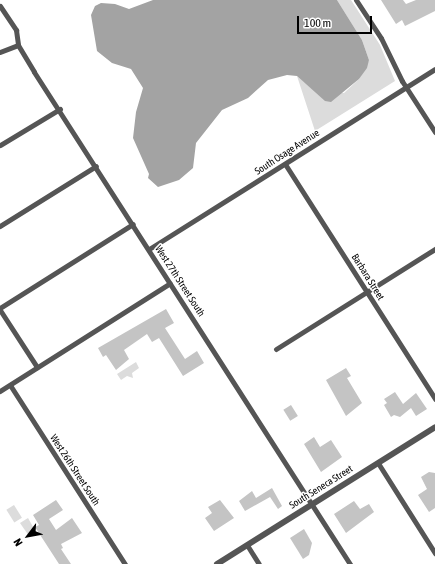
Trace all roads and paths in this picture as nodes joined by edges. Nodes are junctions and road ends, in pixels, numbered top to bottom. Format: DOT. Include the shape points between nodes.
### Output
graph roads {
  1 [pos="356,0"];
  2 [pos="0,6"];
  3 [pos="18,45"];
  4 [pos="0,52"];
  5 [pos="435,69"];
  6 [pos="406,87"];
  7 [pos="60,109"];
  8 [pos="435,132"];
  9 [pos="0,145"];
  10 [pos="285,164"];
  11 [pos="96,166"];
  12 [pos="133,224"];
  13 [pos="0,226"];
  14 [pos="435,248"];
  15 [pos="149,249"];
  16 [pos="170,283"];
  17 [pos="367,292"];
  18 [pos="0,309"];
  19 [pos="276,349"];
  20 [pos="37,367"];
  21 [pos="10,384"];
  22 [pos="0,391"];
  23 [pos="435,399"];
  24 [pos="435,428"];
  25 [pos="378,463"];
  26 [pos="312,504"];
  27 [pos="247,545"];
  28 [pos="435,553"];
  29 [pos="125,564"];
  30 [pos="218,564"];
  31 [pos="258,564"];
  32 [pos="350,564"];
  1 -- 6 [label="street" via="381,38"];
  2 -- 3 [label="street, West 27th Street South" via="16,30"];
  3 -- 4 [label="street"];
  3 -- 7 [label="street, West 27th Street South"];
  5 -- 6 [label="street, South Osage Avenue"];
  6 -- 8 [label="street"];
  6 -- 10 [label="street, South Osage Avenue"];
  7 -- 9 [label="street"];
  7 -- 11 [label="street, West 27th Street South"];
  10 -- 15 [label="street, South Osage Avenue"];
  10 -- 17 [label="street, Barbara Street"];
  11 -- 12 [label="street, West 27th Street South"];
  11 -- 13 [label="street"];
  12 -- 15 [label="street, West 27th Street South"];
  12 -- 18 [label="street"];
  14 -- 17 [label="street"];
  15 -- 16 [label="street, West 27th Street South"];
  16 -- 20 [label="street"];
  16 -- 26 [label="street, West 27th Street South"];
  17 -- 19 [label="street"];
  17 -- 23 [label="street, Barbara Street"];
  18 -- 20 [label="street"];
  20 -- 21 [label="street"];
  21 -- 22 [label="street"];
  21 -- 29 [label="street, West 26th Street South"];
  24 -- 25 [label="street, South Seneca Street"];
  25 -- 26 [label="street, South Seneca Street"];
  25 -- 28 [label="street"];
  26 -- 27 [label="street, South Seneca Street"];
  26 -- 32 [label="street, West 27th Street South"];
  27 -- 30 [label="street, South Seneca Street"];
  27 -- 31 [label="street"];
}
